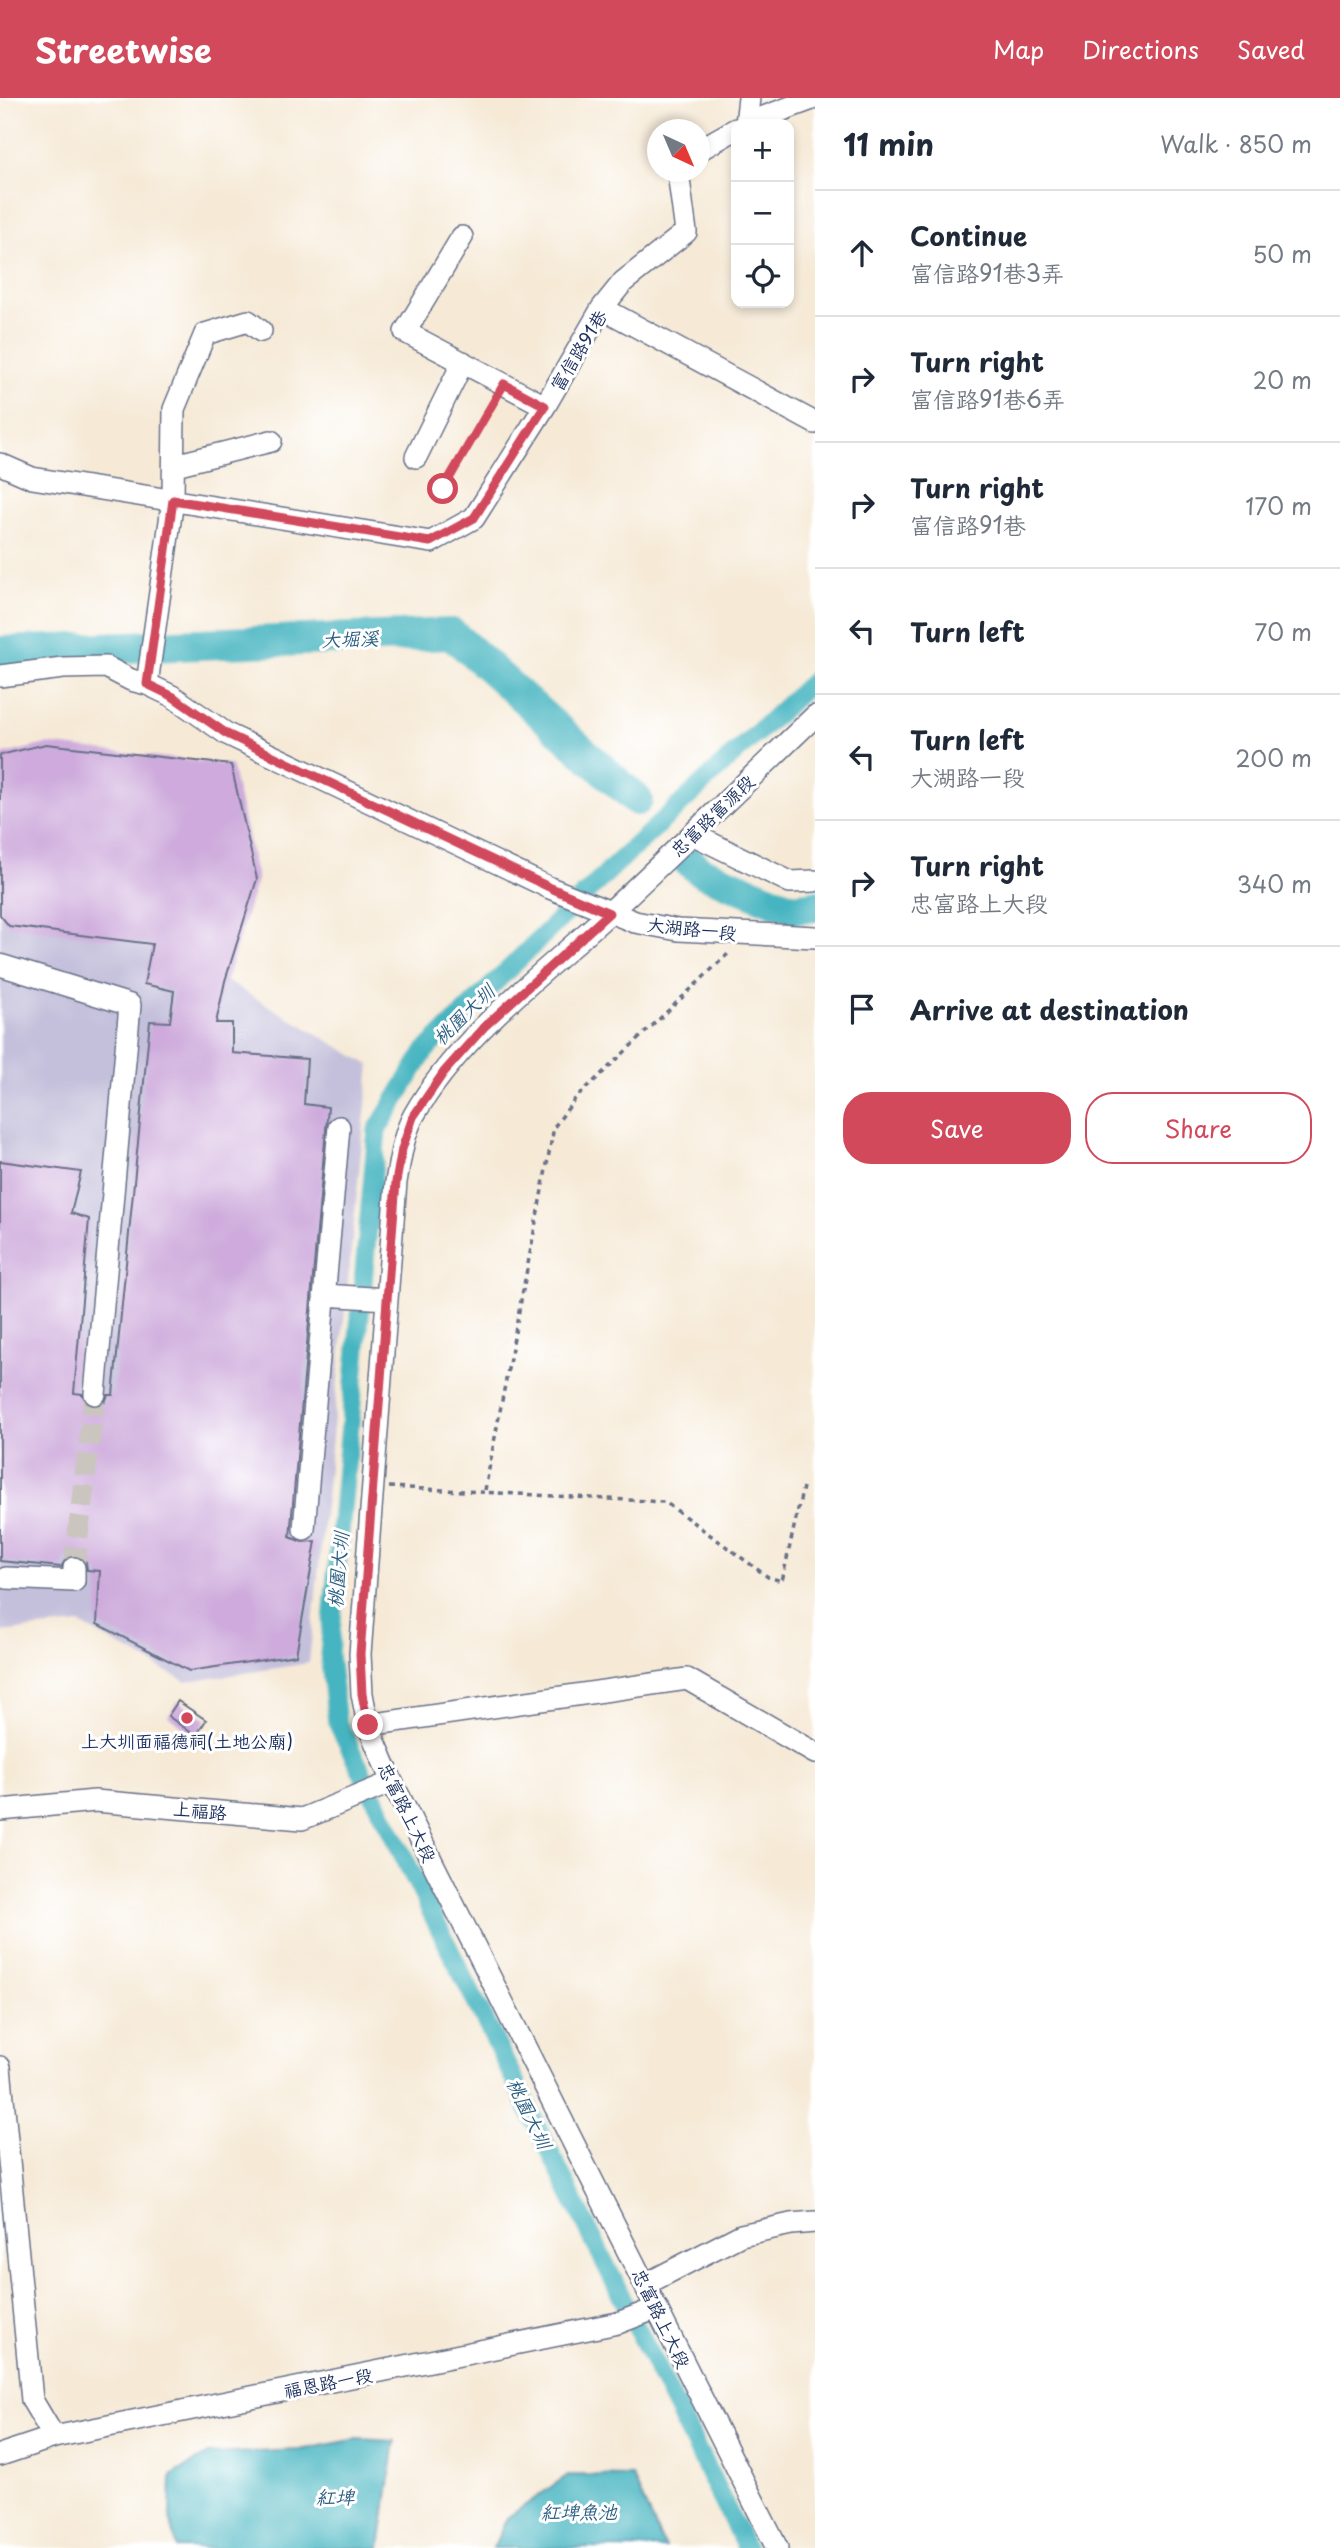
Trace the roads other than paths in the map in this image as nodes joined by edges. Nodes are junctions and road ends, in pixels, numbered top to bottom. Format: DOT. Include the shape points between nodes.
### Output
graph roads {
  1 [pos="749,98"];
  2 [pos="815,98"];
  3 [pos="747,119"];
  4 [pos="759,119"];
  5 [pos="731,132"];
  6 [pos="710,144"];
  7 [pos="679,182"];
  8 [pos="463,237"];
  9 [pos="602,308"];
  10 [pos="261,331"];
  11 [pos="463,362"];
  12 [pos="545,406"];
  13 [pos="815,423"];
  14 [pos="271,440"];
  15 [pos="415,457"];
  16 [pos="0,464"];
  17 [pos="175,465"];
  18 [pos="173,500"];
  19 [pos="0,676"];
  20 [pos="147,684"];
  21 [pos="815,716"];
  22 [pos="692,834"];
  23 [pos="815,881"];
  24 [pos="609,913"];
  25 [pos="815,937"];
  26 [pos="0,965"];
  27 [pos="339,1127"];
  28 [pos="324,1295"];
  29 [pos="384,1299"];
  30 [pos="95,1394"];
  31 [pos="304,1529"];
  32 [pos="74,1568"];
  33 [pos="6,1578"];
  34 [pos="368,1725"];
  35 [pos="815,1753"];
  36 [pos="386,1784"];
  37 [pos="0,1810"];
  38 [pos="0,2067"];
  39 [pos="815,2222"];
  40 [pos="646,2284"];
  41 [pos="650,2311"];
  42 [pos="54,2437"];
  43 [pos="0,2455"];
  44 [pos="777,2548"];
  1 -- 3 [label="street"];
  2 -- 4 [label="street"];
  5 -- 6 [label="street"];
  7 -- 9 [label="street, 富信路91巷" via="685,232 623,282"];
  8 -- 11 [label="street" via="405,332"];
  9 -- 12 [label="street, 富信路91巷"];
  9 -- 13 [label="street"];
  10 -- 17 [label="street" via="248,321 205,334 174,409"];
  11 -- 12 [label="street"];
  11 -- 15 [label="street"];
  12 -- 18 [label="street, 富信路91巷" via="474,518 430,542"];
  14 -- 17 [label="street"];
  16 -- 18 [label="street, 富信路91巷" via="32,478"];
  17 -- 18 [label="street"];
  18 -- 20 [label="street"];
  19 -- 20 [label="street, 大湖路一段" via="106,667"];
  20 -- 24 [label="street, 大湖路一段" via="227,734"];
  21 -- 22 [label="street, 忠富路富源段"];
  22 -- 23 [label="street" via="790,882"];
  22 -- 24 [label="street, 忠富路富源段"];
  24 -- 25 [label="street, 大湖路一段" via="678,930"];
  24 -- 29 [label="street, 忠富路上大段" via="484,1027 444,1072 413,1117 396,1182"];
  26 -- 30 [label="street" via="130,1005"];
  27 -- 28 [label="street"];
  28 -- 29 [label="street"];
  28 -- 31 [label="street"];
  29 -- 34 [label="street, 忠富路上大段" via="360,1654"];
  32 -- 33 [label="street" via="74,1581"];
  34 -- 35 [label="street" via="687,1679"];
  34 -- 36 [label="street, 忠富路上大段"];
  36 -- 37 [label="street, 上福路" via="302,1819 95,1801"];
  36 -- 40 [label="street, 忠富路上大段"];
  38 -- 42 [label="street" via="32,2400"];
  39 -- 40 [label="street" via="741,2235"];
  40 -- 41 [label="street, 忠富路上大段"];
  41 -- 42 [label="street, 福恩路一段" via="618,2323"];
  41 -- 44 [label="street, 忠富路上大段"];
  42 -- 43 [label="street, 福恩路一段"];
}
